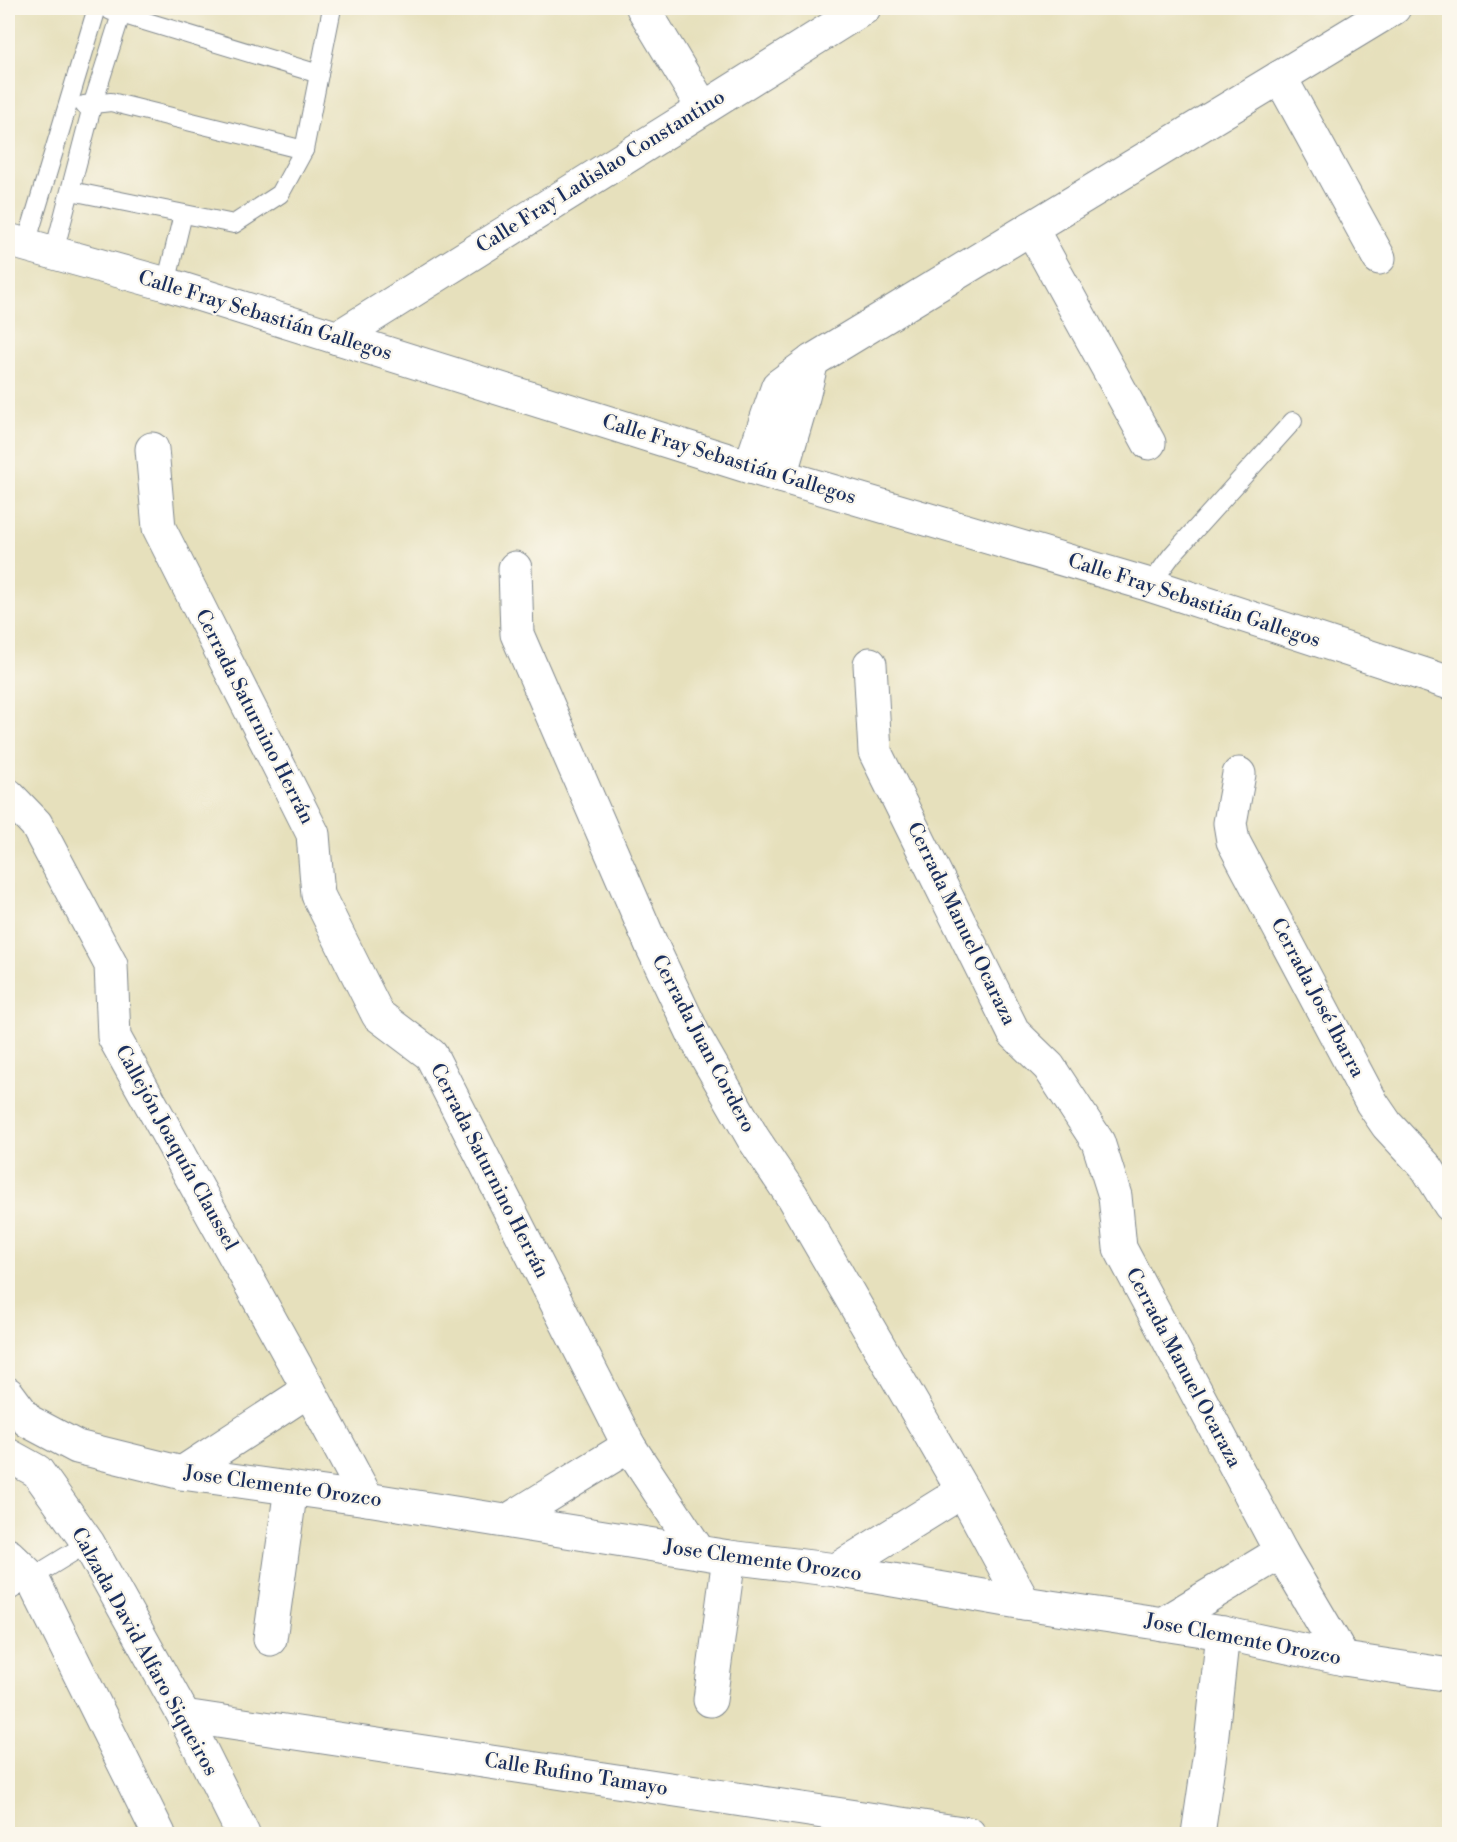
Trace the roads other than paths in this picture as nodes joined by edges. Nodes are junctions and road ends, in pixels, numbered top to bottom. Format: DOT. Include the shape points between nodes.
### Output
graph roads {
  1 [pos="98,8"];
  2 [pos="332,8"];
  3 [pos="643,8"];
  4 [pos="864,8"];
  5 [pos="1394,8"];
  6 [pos="123,10"];
  7 [pos="319,74"];
  8 [pos="1280,77"];
  9 [pos="93,103"];
  10 [pos="67,108"];
  11 [pos="703,108"];
  12 [pos="304,150"];
  13 [pos="71,191"];
  14 [pos="183,214"];
  15 [pos="1031,228"];
  16 [pos="29,246"];
  17 [pos="1379,258"];
  18 [pos="166,284"];
  19 [pos="337,338"];
  20 [pos="1293,421"];
  21 [pos="1149,443"];
  22 [pos="152,449"];
  23 [pos="765,472"];
  24 [pos="515,568"];
  25 [pos="1150,585"];
  26 [pos="870,664"];
  27 [pos="1449,683"];
  28 [pos="1239,774"];
  29 [pos="8,795"];
  30 [pos="1449,1205"];
  31 [pos="309,1390"];
  32 [pos="8,1394"];
  33 [pos="629,1446"];
  34 [pos="8,1455"];
  35 [pos="182,1473"];
  36 [pos="291,1488"];
  37 [pos="963,1491"];
  38 [pos="367,1499"];
  39 [pos="507,1521"];
  40 [pos="88,1543"];
  41 [pos="1281,1552"];
  42 [pos="8,1555"];
  43 [pos="714,1555"];
  44 [pos="836,1570"];
  45 [pos="20,1585"];
  46 [pos="1024,1603"];
  47 [pos="1162,1624"];
  48 [pos="1223,1633"];
  49 [pos="270,1639"];
  50 [pos="1344,1659"];
  51 [pos="1449,1675"];
  52 [pos="710,1700"];
  53 [pos="184,1716"];
  54 [pos="159,1834"];
  55 [pos="243,1834"];
  56 [pos="969,1834"];
  57 [pos="1198,1834"];
  1 -- 6 [label="lane"];
  1 -- 10 [label="lane"];
  2 -- 7 [label="lane"];
  3 -- 11 [label="street"];
  4 -- 11 [label="street, Calle Fray Ladislao Constantino"];
  5 -- 8 [label="street"];
  6 -- 7 [label="lane"];
  6 -- 9 [label="lane"];
  7 -- 12 [label="lane"];
  8 -- 15 [label="street"];
  8 -- 17 [label="street"];
  9 -- 10 [label="lane"];
  9 -- 12 [label="lane" via="111,102"];
  9 -- 13 [label="lane"];
  10 -- 16 [label="lane"];
  11 -- 19 [label="street, Calle Fray Ladislao Constantino"];
  12 -- 14 [label="lane" via="280,194 234,224"];
  13 -- 14 [label="lane"];
  13 -- 16 [label="lane"];
  14 -- 18 [label="lane"];
  15 -- 21 [label="street"];
  15 -- 23 [label="street" via="812,360 803,397"];
  16 -- 18 [label="street, Calle Fray Sebastián Gallegos"];
  18 -- 19 [label="street, Calle Fray Sebastián Gallegos"];
  19 -- 23 [label="street, Calle Fray Sebastián Gallegos"];
  20 -- 25 [label="lane" via="1172,555"];
  22 -- 33 [label="street, Cerrada Saturnino Herrán" via="159,528 313,834 318,895 378,1016 431,1055"];
  23 -- 25 [label="street, Calle Fray Sebastián Gallegos"];
  24 -- 37 [label="street, Cerrada Juan Cordero" via="518,634 694,1035"];
  25 -- 27 [label="street, Calle Fray Sebastián Gallegos"];
  26 -- 41 [label="street, Cerrada Manuel Ocaraza" via="875,752 1014,1033 1049,1067 1098,1142 1115,1196 1120,1248"];
  28 -- 30 [label="street, Cerrada José Ibarra" via="1230,823 1233,841 1372,1103 1427,1168"];
  29 -- 31 [label="street, Callejón Joaquín Claussel" via="36,824 111,965 114,1037"];
  31 -- 35 [label="street"];
  31 -- 38 [label="street, Callejón Joaquín Claussel"];
  32 -- 35 [label="street, Jose Clemente Orozco" via="28,1421 77,1447"];
  33 -- 39 [label="street"];
  33 -- 43 [label="street, Cerrada Saturnino Herrán"];
  34 -- 40 [label="street, Calzada David Alfaro Siqueiros" via="37,1471"];
  35 -- 36 [label="street, Jose Clemente Orozco"];
  36 -- 38 [label="street, Jose Clemente Orozco"];
  36 -- 49 [label="street"];
  37 -- 44 [label="street"];
  37 -- 46 [label="street, Cerrada Juan Cordero"];
  38 -- 39 [label="street, Jose Clemente Orozco"];
  39 -- 43 [label="street, Jose Clemente Orozco"];
  40 -- 45 [label="lane"];
  40 -- 53 [label="street, Calzada David Alfaro Siqueiros"];
  41 -- 47 [label="street"];
  41 -- 50 [label="street, Cerrada Manuel Ocaraza"];
  42 -- 45 [label="street"];
  43 -- 44 [label="street, Jose Clemente Orozco"];
  43 -- 52 [label="street"];
  44 -- 46 [label="street, Jose Clemente Orozco"];
  45 -- 54 [label="street"];
  46 -- 47 [label="street, Jose Clemente Orozco"];
  47 -- 48 [label="street, Jose Clemente Orozco"];
  48 -- 50 [label="street, Jose Clemente Orozco"];
  48 -- 57 [label="street"];
  50 -- 51 [label="street, Jose Clemente Orozco"];
  53 -- 55 [label="street, Calzada David Alfaro Siqueiros"];
  53 -- 56 [label="street, Calle Rufino Tamayo"];
}
